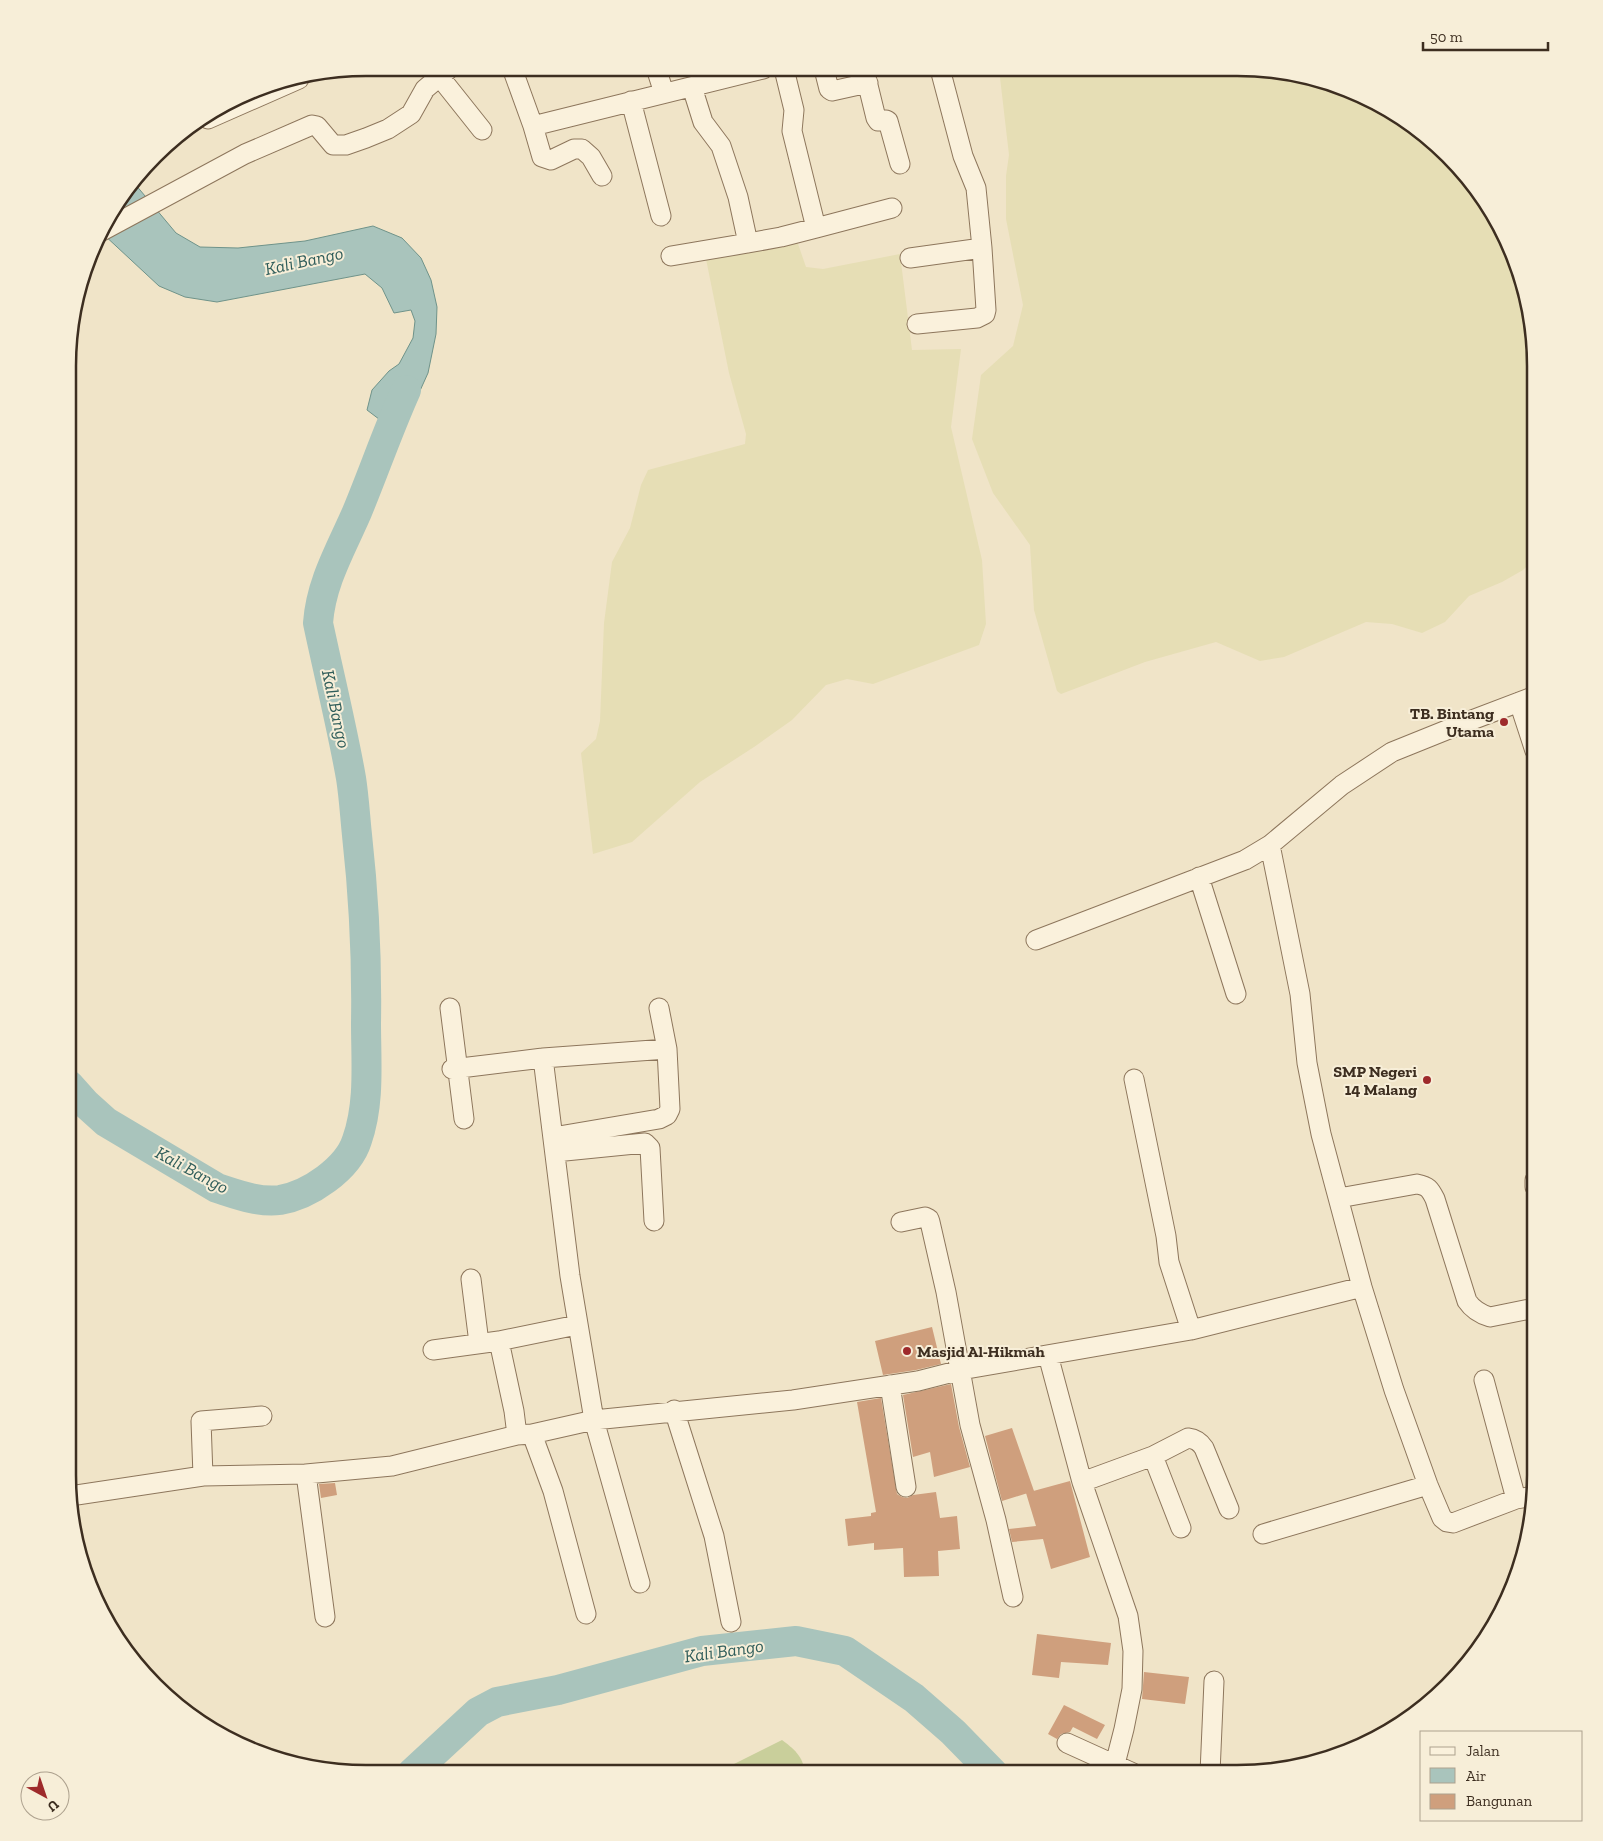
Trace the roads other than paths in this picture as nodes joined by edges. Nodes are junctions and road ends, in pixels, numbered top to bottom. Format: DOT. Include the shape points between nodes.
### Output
graph roads {
  1 [pos="440,76"];
  2 [pos="448,76"];
  3 [pos="515,76"];
  4 [pos="659,76"];
  5 [pos="734,76"];
  6 [pos="786,76"];
  7 [pos="826,76"];
  8 [pos="866,76"];
  9 [pos="942,76"];
  10 [pos="692,87"];
  11 [pos="664,93"];
  12 [pos="631,101"];
  13 [pos="533,126"];
  14 [pos="482,130"];
  15 [pos="900,164"];
  16 [pos="602,176"];
  17 [pos="892,208"];
  18 [pos="661,216"];
  19 [pos="113,225"];
  20 [pos="816,228"];
  21 [pos="748,243"];
  22 [pos="982,248"];
  23 [pos="671,256"];
  24 [pos="910,258"];
  25 [pos="917,324"];
  26 [pos="1527,699"];
  27 [pos="1270,845"];
  28 [pos="1199,877"];
  29 [pos="1036,940"];
  30 [pos="1236,994"];
  31 [pos="450,1008"];
  32 [pos="659,1008"];
  33 [pos="667,1049"];
  34 [pos="543,1058"];
  35 [pos="455,1069"];
  36 [pos="1134,1079"];
  37 [pos="464,1119"];
  38 [pos="554,1145"];
  39 [pos="1338,1198"];
  40 [pos="654,1221"];
  41 [pos="901,1222"];
  42 [pos="471,1279"];
  43 [pos="1362,1287"];
  44 [pos="1527,1310"];
  45 [pos="577,1325"];
  46 [pos="1191,1330"];
  47 [pos="499,1341"];
  48 [pos="479,1343"];
  49 [pos="433,1350"];
  50 [pos="1048,1354"];
  51 [pos="961,1370"];
  52 [pos="1484,1380"];
  53 [pos="890,1385"];
  54 [pos="674,1410"];
  55 [pos="262,1416"];
  56 [pos="594,1420"];
  57 [pos="525,1435"];
  58 [pos="1153,1456"];
  59 [pos="306,1474"];
  60 [pos="202,1476"];
  61 [pos="1082,1482"];
  62 [pos="1428,1485"];
  63 [pos="906,1487"];
  64 [pos="77,1495"];
  65 [pos="1526,1498"];
  66 [pos="1229,1510"];
  67 [pos="1181,1528"];
  68 [pos="1263,1534"];
  69 [pos="640,1583"];
  70 [pos="1013,1597"];
  71 [pos="586,1614"];
  72 [pos="325,1617"];
  73 [pos="730,1622"];
  74 [pos="1214,1681"];
  75 [pos="1067,1743"];
  76 [pos="1115,1764"];
  77 [pos="1210,1765"];
  1 -- 19 [label="street" via="425,89 411,114 388,129 346,145 332,145 317,126 312,125 245,154"];
  2 -- 14 [label="street"];
  3 -- 13 [label="street"];
  4 -- 11 [label="street"];
  5 -- 10 [label="street"];
  6 -- 20 [label="street" via="794,110 792,131"];
  7 -- 8 [label="street" via="832,91"];
  8 -- 15 [label="street" via="876,118 878,122 888,121"];
  9 -- 22 [label="street" via="963,156 976,188"];
  10 -- 11 [label="street"];
  10 -- 21 [label="street" via="703,122 720,146 738,197"];
  11 -- 12 [label="street"];
  12 -- 13 [label="street"];
  12 -- 18 [label="street"];
  13 -- 16 [label="street" via="542,157 552,160 574,149 582,149"];
  17 -- 20 [label="street"];
  20 -- 21 [label="street"];
  21 -- 23 [label="street"];
  22 -- 24 [label="street"];
  22 -- 25 [label="street" via="985,314 977,318"];
  26 -- 27 [label="street" via="1392,752 1342,785"];
  27 -- 28 [label="street" via="1245,860"];
  27 -- 39 [label="street" via="1300,994 1307,1063"];
  28 -- 29 [label="street"];
  28 -- 30 [label="street"];
  31 -- 35 [label="street"];
  32 -- 33 [label="street"];
  33 -- 34 [label="street"];
  33 -- 38 [label="street" via="670,1109 667,1115"];
  34 -- 35 [label="street"];
  34 -- 38 [label="street"];
  35 -- 37 [label="street"];
  36 -- 46 [label="street" via="1170,1262"];
  38 -- 40 [label="street" via="647,1144 650,1148"];
  38 -- 45 [label="street"];
  39 -- 43 [label="street"];
  39 -- 44 [label="street" via="1425,1185 1435,1199 1471,1307 1490,1318"];
  41 -- 51 [label="street" via="929,1219"];
  42 -- 48 [label="street"];
  43 -- 46 [label="street"];
  43 -- 62 [label="street"];
  45 -- 47 [label="street"];
  45 -- 56 [label="street"];
  46 -- 50 [label="street"];
  47 -- 48 [label="street"];
  47 -- 57 [label="street" via="514,1411"];
  48 -- 49 [label="street"];
  50 -- 51 [label="street"];
  50 -- 61 [label="street"];
  51 -- 53 [label="street"];
  51 -- 70 [label="street" via="970,1425"];
  52 -- 65 [label="street"];
  53 -- 54 [label="street" via="793,1400"];
  53 -- 63 [label="street"];
  54 -- 56 [label="street"];
  54 -- 73 [label="street" via="714,1536"];
  55 -- 60 [label="street" via="201,1422"];
  56 -- 57 [label="street"];
  56 -- 69 [label="street"];
  57 -- 59 [label="street" via="392,1466"];
  57 -- 71 [label="street" via="553,1491"];
  58 -- 61 [label="street"];
  58 -- 66 [label="street" via="1188,1438 1196,1440 1204,1448"];
  58 -- 67 [label="street"];
  59 -- 60 [label="street"];
  59 -- 72 [label="street"];
  60 -- 64 [label="street"];
  61 -- 76 [label="street" via="1128,1616 1134,1651 1132,1688"];
  62 -- 65 [label="street" via="1442,1518 1449,1523"];
  62 -- 68 [label="street"];
  74 -- 77 [label="street"];
  75 -- 76 [label="street"];
}
